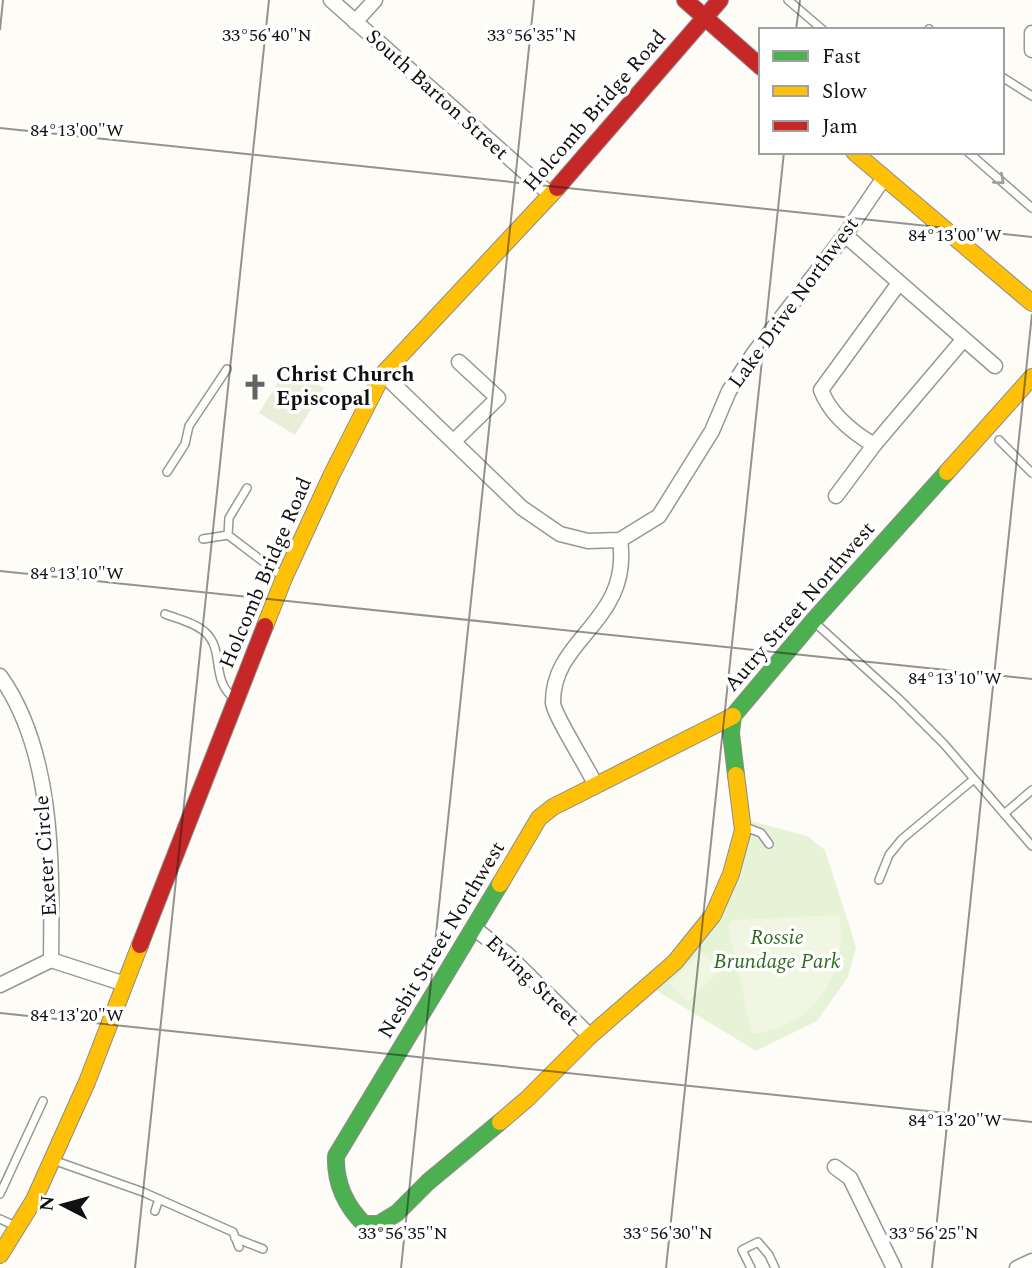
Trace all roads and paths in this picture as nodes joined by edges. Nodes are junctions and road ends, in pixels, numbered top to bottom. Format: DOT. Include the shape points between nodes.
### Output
graph roads {
  1 [pos="331,0"];
  2 [pos="375,0"];
  3 [pos="685,0"];
  4 [pos="720,0"];
  5 [pos="788,0"];
  6 [pos="705,16"];
  7 [pos="355,22"];
  8 [pos="821,28"];
  9 [pos="1032,33"];
  10 [pos="1032,50"];
  11 [pos="759,65"];
  12 [pos="1004,78"];
  13 [pos="1032,96"];
  14 [pos="856,154"];
  15 [pos="970,154"];
  16 [pos="883,179"];
  17 [pos="551,195"];
  18 [pos="1032,208"];
  19 [pos="845,235"];
  20 [pos="899,284"];
  21 [pos="1032,303"];
  22 [pos="962,340"];
  23 [pos="459,362"];
  24 [pos="995,366"];
  25 [pos="227,369"];
  26 [pos="383,374"];
  27 [pos="1032,377"];
  28 [pos="999,440"];
  29 [pos="454,441"];
  30 [pos="874,445"];
  31 [pos="167,472"];
  32 [pos="1032,473"];
  33 [pos="247,488"];
  34 [pos="836,496"];
  35 [pos="228,535"];
  36 [pos="203,539"];
  37 [pos="620,540"];
  38 [pos="284,578"];
  39 [pos="165,614"];
  40 [pos="813,621"];
  41 [pos="0,676"];
  42 [pos="235,699"];
  43 [pos="733,716"];
  44 [pos="974,779"];
  45 [pos="595,784"];
  46 [pos="1032,790"];
  47 [pos="1004,814"];
  48 [pos="743,826"];
  49 [pos="769,845"];
  50 [pos="1032,846"];
  51 [pos="879,880"];
  52 [pos="474,928"];
  53 [pos="51,960"];
  54 [pos="125,984"];
  55 [pos="0,985"];
  56 [pos="590,1036"];
  57 [pos="43,1101"];
  58 [pos="53,1160"];
  59 [pos="835,1167"];
  60 [pos="0,1194"];
  61 [pos="412,1198"];
  62 [pos="159,1199"];
  63 [pos="155,1211"];
  64 [pos="0,1219"];
  65 [pos="18,1227"];
  66 [pos="235,1238"];
  67 [pos="239,1247"];
  68 [pos="263,1250"];
  69 [pos="0,1255"];
  70 [pos="1032,1261"];
  71 [pos="751,1268"];
  72 [pos="775,1268"];
  73 [pos="894,1268"];
  74 [pos="1017,1268"];
  1 -- 7 [label="street, South Barton Street"];
  2 -- 7 [label="street"];
  3 -- 6 [label="street"];
  4 -- 6 [label="street, Holcomb Bridge Road"];
  5 -- 8 [label="lane"];
  6 -- 11 [label="street"];
  6 -- 17 [label="street, Holcomb Bridge Road"];
  7 -- 17 [label="street, South Barton Street"];
  9 -- 10 [label="street"];
  12 -- 13 [label="lane"];
  14 -- 16 [label="street"];
  15 -- 18 [label="lane, one-way"];
  16 -- 19 [label="street, Lake Drive Northwest"];
  16 -- 21 [label="street"];
  17 -- 26 [label="street, Holcomb Bridge Road"];
  19 -- 20 [label="street"];
  19 -- 37 [label="street, Lake Drive Northwest" via="754,353 659,516"];
  20 -- 22 [label="street"];
  20 -- 30 [label="street" via="821,390 840,419"];
  22 -- 24 [label="street"];
  22 -- 30 [label="street"];
  23 -- 29 [label="street" via="498,398"];
  25 -- 31 [label="lane" via="189,426 185,444"];
  26 -- 29 [label="street"];
  26 -- 38 [label="street, Holcomb Bridge Road"];
  27 -- 40 [label="street, Autry Street Northwest" via="973,449"];
  28 -- 32 [label="lane"];
  29 -- 37 [label="street" via="522,508 560,534 588,541"];
  30 -- 34 [label="street"];
  33 -- 35 [label="lane" via="229,518"];
  35 -- 36 [label="lane"];
  35 -- 38 [label="lane"];
  37 -- 45 [label="street" via="623,560 614,595 557,675 553,706"];
  38 -- 42 [label="street, Holcomb Bridge Road"];
  39 -- 42 [label="lane" via="210,637 220,682"];
  40 -- 43 [label="street, Autry Street Northwest"];
  40 -- 44 [label="lane" via="899,699"];
  41 -- 53 [label="street, Exeter Circle" via="31,740 47,808"];
  42 -- 54 [label="street, Holcomb Bridge Road"];
  43 -- 45 [label="street, Nesbit Street Northwest"];
  43 -- 48 [label="street, Autry Street Northwest" via="731,733"];
  44 -- 47 [label="lane"];
  44 -- 51 [label="lane" via="902,839 889,855"];
  45 -- 52 [label="street, Nesbit Street Northwest" via="539,818"];
  46 -- 47 [label="lane"];
  47 -- 50 [label="lane"];
  48 -- 49 [label="lane" via="761,833"];
  48 -- 56 [label="street, Autry Street Northwest" via="731,874 713,915 675,962"];
  52 -- 56 [label="street, Ewing Street"];
  52 -- 61 [label="street, Nesbit Street Northwest" via="336,1156 342,1195 364,1224 379,1224"];
  53 -- 54 [label="street"];
  53 -- 55 [label="street"];
  54 -- 58 [label="street, Holcomb Bridge Road"];
  56 -- 61 [label="street, Autry Street Northwest" via="527,1099"];
  57 -- 60 [label="lane"];
  58 -- 62 [label="lane"];
  58 -- 65 [label="street, Holcomb Bridge Road"];
  59 -- 73 [label="street" via="850,1178"];
  62 -- 63 [label="lane"];
  62 -- 66 [label="lane" via="233,1232"];
  64 -- 65 [label="lane"];
  65 -- 69 [label="street, Holcomb Bridge Road"];
  66 -- 67 [label="lane"];
  66 -- 68 [label="lane"];
  70 -- 74 [label="street"];
  71 -- 72 [label="lane" via="742,1250 758,1242"];
}
